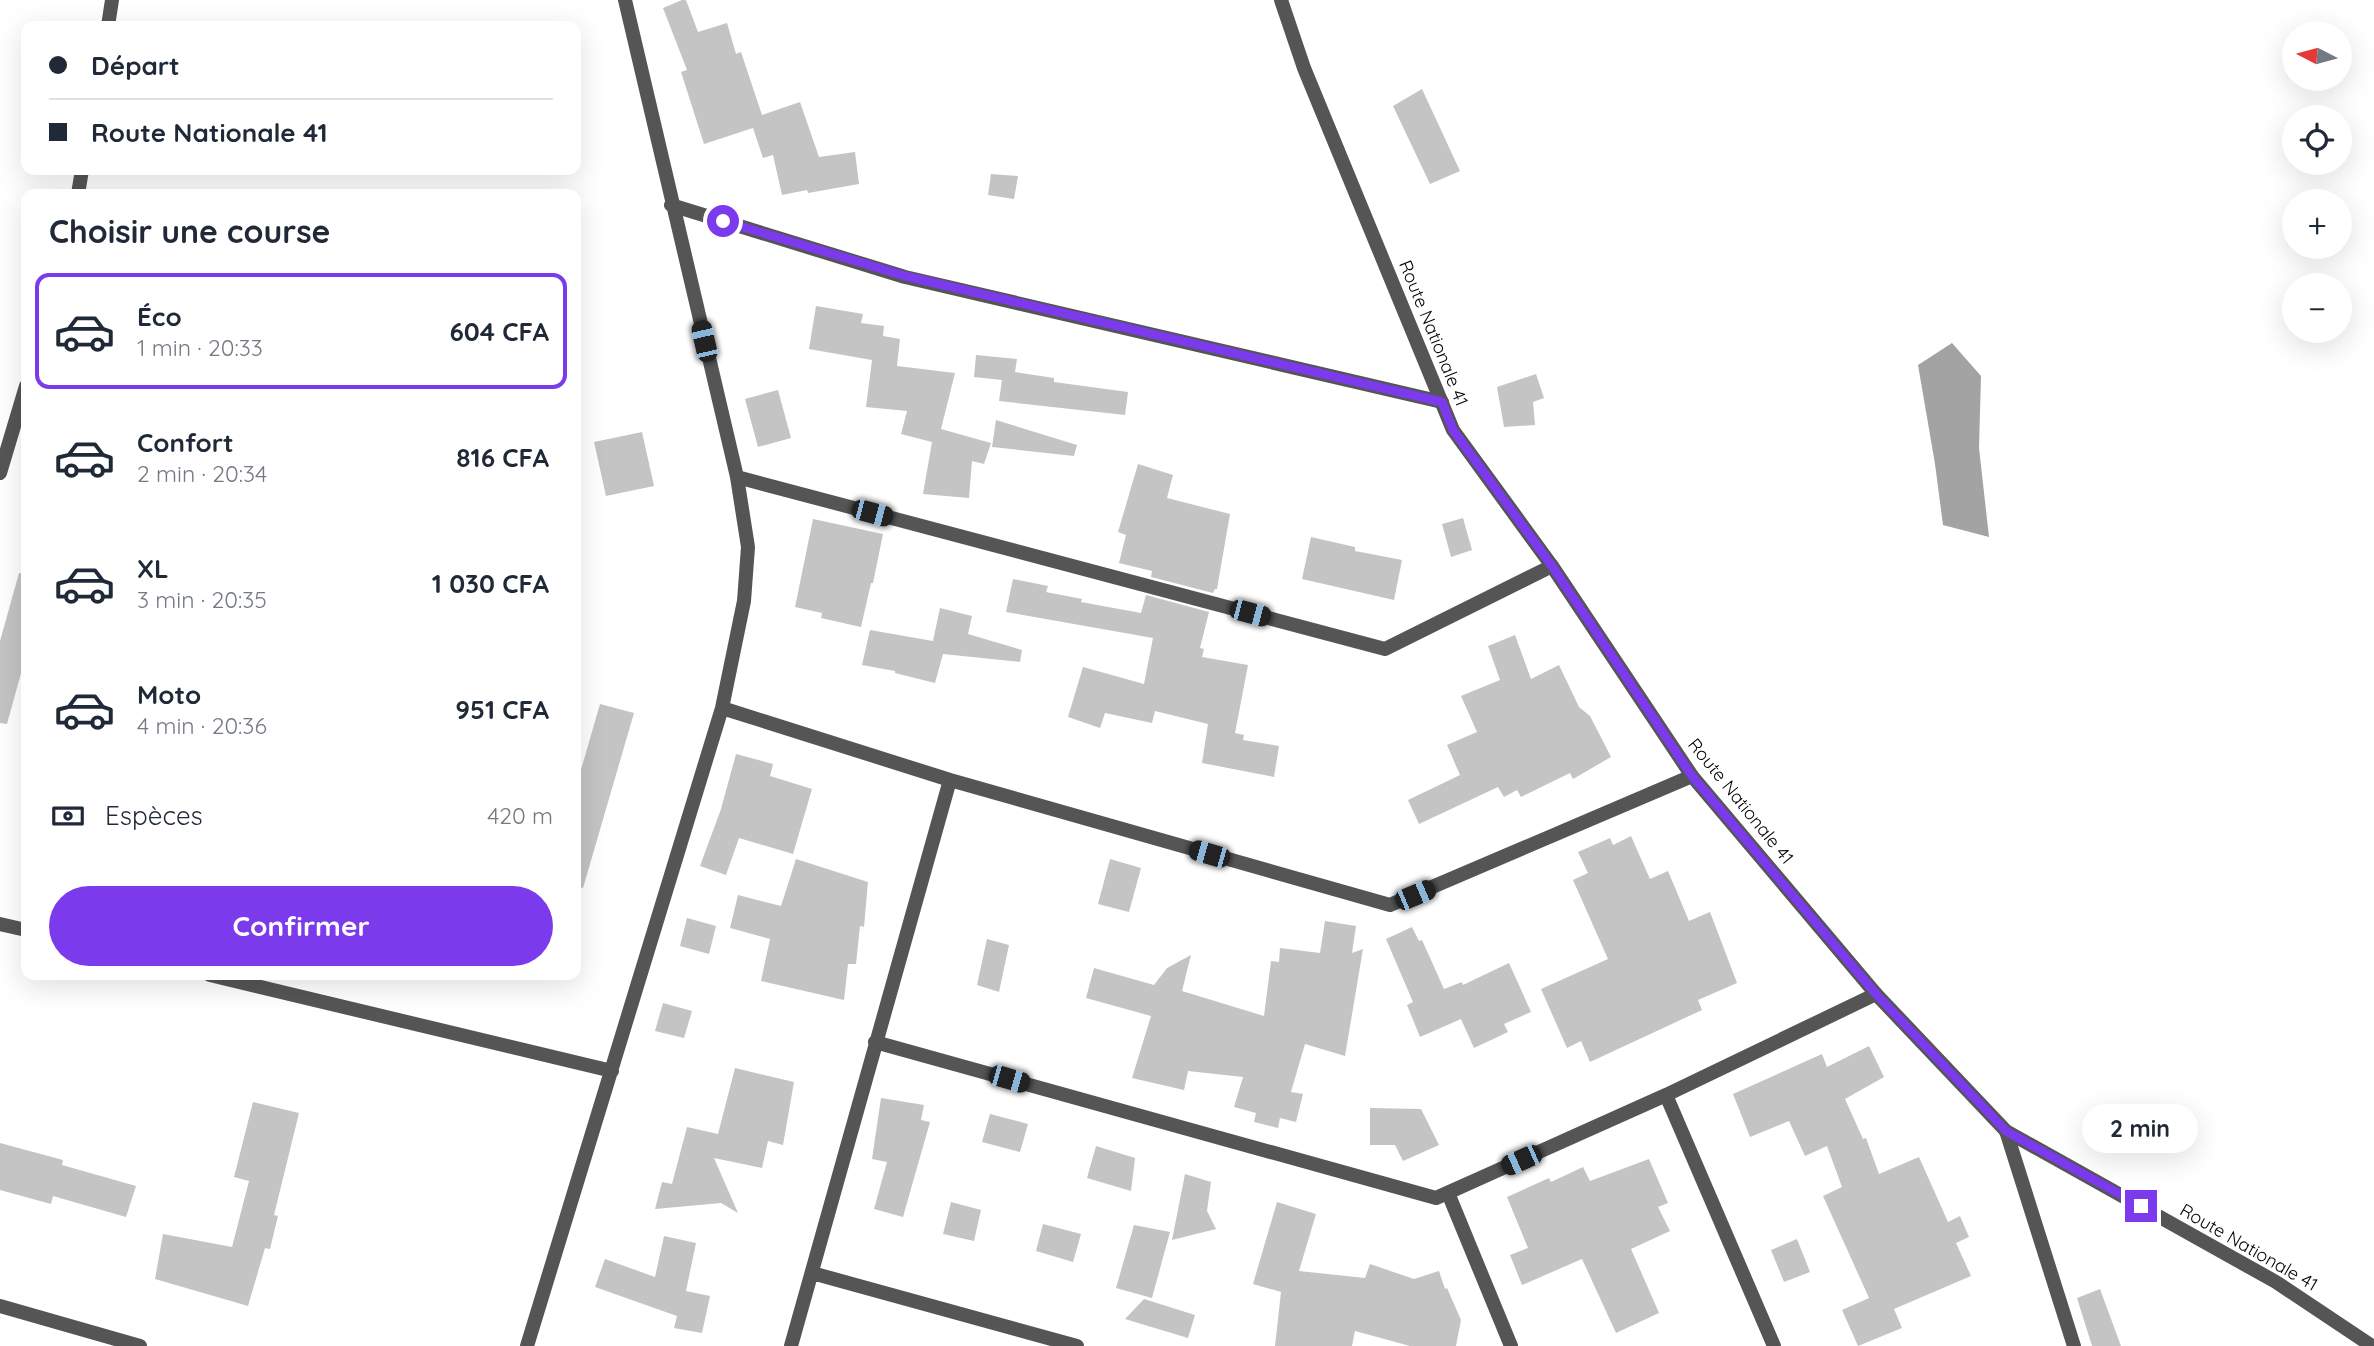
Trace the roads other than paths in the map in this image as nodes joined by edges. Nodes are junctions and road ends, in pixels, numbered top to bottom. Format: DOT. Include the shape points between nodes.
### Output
graph roads {
  1 [pos="112,0"];
  2 [pos="625,0"];
  3 [pos="1281,0"];
  4 [pos="109,21"];
  5 [pos="671,205"];
  6 [pos="1442,402"];
  7 [pos="21,403"];
  8 [pos="0,472"];
  9 [pos="737,477"];
  10 [pos="1552,566"];
  11 [pos="722,708"];
  12 [pos="1692,776"];
  13 [pos="950,780"];
  14 [pos="0,924"];
  15 [pos="21,929"];
  16 [pos="231,980"];
  17 [pos="1876,994"];
  18 [pos="875,1042"];
  19 [pos="612,1071"];
  20 [pos="1666,1095"];
  21 [pos="2006,1131"];
  22 [pos="1448,1193"];
  23 [pos="812,1273"];
  24 [pos="0,1306"];
  25 [pos="140,1346"];
  26 [pos="527,1346"];
  27 [pos="791,1346"];
  28 [pos="1077,1346"];
  29 [pos="1511,1346"];
  30 [pos="1774,1346"];
  31 [pos="2074,1346"];
  32 [pos="2372,1346"];
  1 -- 4 [label="street"];
  2 -- 5 [label="street"];
  3 -- 6 [label="street, Route Nationale 41" via="1304,68"];
  5 -- 6 [label="street" via="905,276"];
  5 -- 9 [label="street"];
  6 -- 10 [label="street, Route Nationale 41" via="1453,430"];
  7 -- 8 [label="street"];
  9 -- 10 [label="street" via="1385,649"];
  9 -- 11 [label="street" via="748,547 744,601"];
  10 -- 12 [label="street, Route Nationale 41"];
  11 -- 13 [label="street"];
  11 -- 19 [label="street"];
  12 -- 13 [label="street" via="1390,905"];
  12 -- 17 [label="street, Route Nationale 41"];
  13 -- 18 [label="street"];
  14 -- 15 [label="street"];
  16 -- 19 [label="street"];
  17 -- 20 [label="street"];
  17 -- 21 [label="street, Route Nationale 41"];
  18 -- 22 [label="street" via="1436,1198"];
  18 -- 23 [label="street"];
  19 -- 26 [label="street"];
  20 -- 22 [label="street"];
  20 -- 30 [label="street"];
  21 -- 31 [label="street"];
  21 -- 32 [label="street, Route Nationale 41" via="2276,1282"];
  22 -- 29 [label="street"];
  23 -- 27 [label="street"];
  23 -- 28 [label="street"];
  24 -- 25 [label="street"];
}
